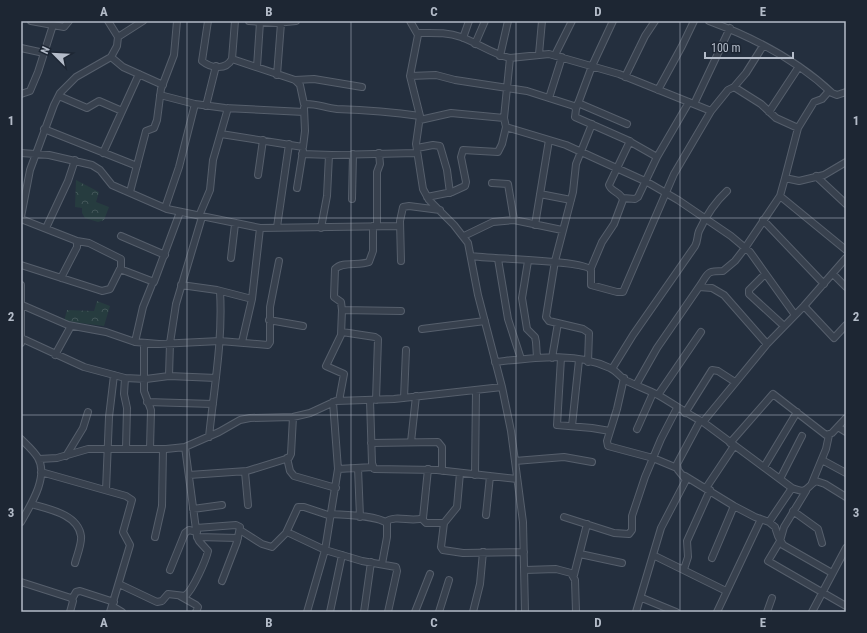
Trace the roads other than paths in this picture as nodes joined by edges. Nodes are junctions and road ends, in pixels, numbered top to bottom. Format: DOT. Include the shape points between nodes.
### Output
graph roads {
  1 [pos="31,21"];
  2 [pos="69,21"];
  3 [pos="108,21"];
  4 [pos="143,21"];
  5 [pos="177,21"];
  6 [pos="208,21"];
  7 [pos="235,21"];
  8 [pos="249,21"];
  9 [pos="296,21"];
  10 [pos="410,21"];
  11 [pos="469,21"];
  12 [pos="485,21"];
  13 [pos="508,21"];
  14 [pos="542,21"];
  15 [pos="572,21"];
  16 [pos="613,21"];
  17 [pos="654,21"];
  18 [pos="694,21"];
  19 [pos="709,21"];
  20 [pos="260,22"];
  21 [pos="281,23"];
  22 [pos="53,25"];
  23 [pos="730,28"];
  24 [pos="418,33"];
  25 [pos="118,37"];
  26 [pos="463,38"];
  27 [pos="475,44"];
  28 [pos="763,46"];
  29 [pos="21,48"];
  30 [pos="44,53"];
  31 [pos="539,54"];
  32 [pos="555,55"];
  33 [pos="500,56"];
  34 [pos="111,57"];
  35 [pos="562,57"];
  36 [pos="510,58"];
  37 [pos="232,59"];
  38 [pos="216,66"];
  39 [pos="592,66"];
  40 [pos="257,67"];
  41 [pos="798,68"];
  42 [pos="139,74"];
  43 [pos="277,75"];
  44 [pos="410,76"];
  45 [pos="625,77"];
  46 [pos="295,80"];
  47 [pos="163,85"];
  48 [pos="362,87"];
  49 [pos="508,87"];
  50 [pos="734,88"];
  51 [pos="658,90"];
  52 [pos="829,90"];
  53 [pos="846,92"];
  54 [pos="21,94"];
  55 [pos="160,94"];
  56 [pos="59,96"];
  57 [pos="549,98"];
  58 [pos="691,103"];
  59 [pos="195,104"];
  60 [pos="304,104"];
  61 [pos="206,106"];
  62 [pos="577,106"];
  63 [pos="228,108"];
  64 [pos="122,111"];
  65 [pos="711,111"];
  66 [pos="304,112"];
  67 [pos="769,112"];
  68 [pos="420,118"];
  69 [pos="504,118"];
  70 [pos="592,124"];
  71 [pos="627,124"];
  72 [pos="506,127"];
  73 [pos="798,128"];
  74 [pos="44,129"];
  75 [pos="221,134"];
  76 [pos="263,140"];
  77 [pos="548,140"];
  78 [pos="630,141"];
  79 [pos="288,144"];
  80 [pos="303,150"];
  81 [pos="417,150"];
  82 [pos="581,152"];
  83 [pos="21,153"];
  84 [pos="37,153"];
  85 [pos="103,153"];
  86 [pos="380,153"];
  87 [pos="352,154"];
  88 [pos="329,155"];
  89 [pos="657,157"];
  90 [pos="75,160"];
  91 [pos="846,162"];
  92 [pos="137,166"];
  93 [pos="616,168"];
  94 [pos="258,175"];
  95 [pos="816,176"];
  96 [pos="785,178"];
  97 [pos="645,181"];
  98 [pos="492,183"];
  99 [pos="297,188"];
  100 [pos="727,191"];
  101 [pos="130,192"];
  102 [pos="450,193"];
  103 [pos="666,193"];
  104 [pos="540,194"];
  105 [pos="427,196"];
  106 [pos="780,196"];
  107 [pos="623,198"];
  108 [pos="352,199"];
  109 [pos="570,200"];
  110 [pos="846,204"];
  111 [pos="22,206"];
  112 [pos="165,208"];
  113 [pos="440,210"];
  114 [pos="180,212"];
  115 [pos="201,217"];
  116 [pos="21,218"];
  117 [pos="706,219"];
  118 [pos="514,220"];
  119 [pos="764,220"];
  120 [pos="235,224"];
  121 [pos="535,225"];
  122 [pos="375,226"];
  123 [pos="400,226"];
  124 [pos="277,227"];
  125 [pos="46,228"];
  126 [pos="260,228"];
  127 [pos="321,228"];
  128 [pos="562,230"];
  129 [pos="121,236"];
  130 [pos="464,236"];
  131 [pos="77,241"];
  132 [pos="745,248"];
  133 [pos="846,250"];
  134 [pos="165,255"];
  135 [pos="471,256"];
  136 [pos="231,258"];
  137 [pos="846,258"];
  138 [pos="498,259"];
  139 [pos="279,261"];
  140 [pos="401,261"];
  141 [pos="528,261"];
  142 [pos="555,262"];
  143 [pos="21,265"];
  144 [pos="591,268"];
  145 [pos="121,269"];
  146 [pos="765,274"];
  147 [pos="833,274"];
  148 [pos="61,278"];
  149 [pos="153,282"];
  150 [pos="824,284"];
  151 [pos="21,285"];
  152 [pos="181,285"];
  153 [pos="699,287"];
  154 [pos="846,287"];
  155 [pos="220,291"];
  156 [pos="252,300"];
  157 [pos="22,305"];
  158 [pos="804,306"];
  159 [pos="342,310"];
  160 [pos="401,310"];
  161 [pos="795,315"];
  162 [pos="269,320"];
  163 [pos="485,321"];
  164 [pos="558,323"];
  165 [pos="846,325"];
  166 [pos="71,326"];
  167 [pos="303,326"];
  168 [pos="784,326"];
  169 [pos="422,329"];
  170 [pos="21,331"];
  171 [pos="342,332"];
  172 [pos="701,332"];
  173 [pos="21,338"];
  174 [pos="220,341"];
  175 [pos="135,342"];
  176 [pos="242,342"];
  177 [pos="21,343"];
  178 [pos="144,343"];
  179 [pos="170,343"];
  180 [pos="767,344"];
  181 [pos="406,350"];
  182 [pos="55,355"];
  183 [pos="537,358"];
  184 [pos="552,358"];
  185 [pos="560,358"];
  186 [pos="521,359"];
  187 [pos="579,360"];
  188 [pos="495,362"];
  189 [pos="588,362"];
  190 [pos="612,369"];
  191 [pos="114,375"];
  192 [pos="169,376"];
  193 [pos="125,378"];
  194 [pos="216,378"];
  195 [pos="624,378"];
  196 [pos="143,379"];
  197 [pos="735,382"];
  198 [pos="636,385"];
  199 [pos="502,387"];
  200 [pos="476,390"];
  201 [pos="656,394"];
  202 [pos="416,396"];
  203 [pos="404,398"];
  204 [pos="373,400"];
  205 [pos="147,402"];
  206 [pos="336,402"];
  207 [pos="213,404"];
  208 [pos="677,408"];
  209 [pos="88,412"];
  210 [pos="797,412"];
  211 [pos="685,413"];
  212 [pos="293,417"];
  213 [pos="846,418"];
  214 [pos="701,421"];
  215 [pos="572,426"];
  216 [pos="838,427"];
  217 [pos="637,429"];
  218 [pos="610,431"];
  219 [pos="846,432"];
  220 [pos="829,435"];
  221 [pos="209,436"];
  222 [pos="802,436"];
  223 [pos="21,439"];
  224 [pos="411,442"];
  225 [pos="371,443"];
  226 [pos="732,445"];
  227 [pos="185,447"];
  228 [pos="108,448"];
  229 [pos="126,448"];
  230 [pos="150,448"];
  231 [pos="163,449"];
  232 [pos="66,456"];
  233 [pos="288,458"];
  234 [pos="653,458"];
  235 [pos="39,459"];
  236 [pos="822,460"];
  237 [pos="515,461"];
  238 [pos="592,462"];
  239 [pos="373,467"];
  240 [pos="764,467"];
  241 [pos="358,468"];
  242 [pos="677,468"];
  243 [pos="338,469"];
  244 [pos="428,469"];
  245 [pos="442,470"];
  246 [pos="41,472"];
  247 [pos="245,472"];
  248 [pos="460,473"];
  249 [pos="846,473"];
  250 [pos="189,475"];
  251 [pos="475,475"];
  252 [pos="490,476"];
  253 [pos="685,476"];
  254 [pos="517,479"];
  255 [pos="780,479"];
  256 [pos="812,483"];
  257 [pos="336,488"];
  258 [pos="792,488"];
  259 [pos="708,489"];
  260 [pos="106,490"];
  261 [pos="806,490"];
  262 [pos="846,497"];
  263 [pos="31,504"];
  264 [pos="222,505"];
  265 [pos="248,505"];
  266 [pos="734,506"];
  267 [pos="193,509"];
  268 [pos="793,511"];
  269 [pos="331,515"];
  270 [pos="486,515"];
  271 [pos="360,517"];
  272 [pos="564,517"];
  273 [pos="422,519"];
  274 [pos="760,519"];
  275 [pos="21,522"];
  276 [pos="385,522"];
  277 [pos="769,522"];
  278 [pos="444,523"];
  279 [pos="588,524"];
  280 [pos="240,530"];
  281 [pos="197,532"];
  282 [pos="286,533"];
  283 [pos="156,537"];
  284 [pos="238,538"];
  285 [pos="780,541"];
  286 [pos="822,543"];
  287 [pos="846,548"];
  288 [pos="325,550"];
  289 [pos="483,552"];
  290 [pos="524,552"];
  291 [pos="580,554"];
  292 [pos="342,555"];
  293 [pos="653,555"];
  294 [pos="712,558"];
  295 [pos="839,561"];
  296 [pos="371,562"];
  297 [pos="75,563"];
  298 [pos="622,563"];
  299 [pos="382,564"];
  300 [pos="846,565"];
  301 [pos="170,570"];
  302 [pos="525,570"];
  303 [pos="684,570"];
  304 [pos="832,573"];
  305 [pos="430,574"];
  306 [pos="574,575"];
  307 [pos="449,580"];
  308 [pos="222,581"];
  309 [pos="21,582"];
  310 [pos="119,584"];
  311 [pos="726,591"];
  312 [pos="823,592"];
  313 [pos="180,596"];
  314 [pos="642,598"];
  315 [pos="772,598"];
  316 [pos="72,599"];
  317 [pos="846,606"];
  318 [pos="112,607"];
  319 [pos="70,612"];
  320 [pos="122,612"];
  321 [pos="196,612"];
  322 [pos="308,612"];
  323 [pos="330,612"];
  324 [pos="364,612"];
  325 [pos="388,612"];
  326 [pos="415,612"];
  327 [pos="440,612"];
  328 [pos="473,612"];
  329 [pos="525,612"];
  330 [pos="576,612"];
  331 [pos="636,612"];
  332 [pos="676,612"];
  333 [pos="717,612"];
  334 [pos="767,612"];
  335 [pos="812,612"];
  1 -- 22 [label="street"];
  2 -- 22 [label="street" via="64,27"];
  3 -- 25 [label="street"];
  4 -- 25 [label="street"];
  5 -- 47 [label="street" via="174,55"];
  6 -- 38 [label="street" via="202,59 205,63"];
  7 -- 37 [label="street"];
  8 -- 20 [label="street"];
  9 -- 21 [label="street"];
  10 -- 24 [label="street"];
  11 -- 26 [label="street"];
  12 -- 27 [label="street"];
  13 -- 33 [label="street"];
  14 -- 31 [label="street"];
  15 -- 32 [label="street"];
  16 -- 39 [label="street"];
  17 -- 45 [label="street"];
  18 -- 51 [label="street"];
  19 -- 23 [label="street"];
  20 -- 21 [label="street"];
  20 -- 40 [label="street"];
  21 -- 43 [label="street"];
  22 -- 30 [label="street"];
  23 -- 28 [label="street"];
  23 -- 58 [label="street"];
  24 -- 26 [label="street" via="446,33"];
  24 -- 44 [label="street"];
  25 -- 34 [label="street"];
  26 -- 27 [label="street"];
  27 -- 33 [label="street"];
  28 -- 41 [label="street"];
  28 -- 50 [label="street"];
  29 -- 30 [label="street"];
  30 -- 54 [label="street" via="30,91"];
  31 -- 32 [label="street"];
  31 -- 36 [label="street"];
  32 -- 35 [label="street"];
  33 -- 36 [label="street"];
  34 -- 42 [label="street" via="120,65"];
  34 -- 56 [label="street" via="76,77"];
  35 -- 39 [label="street"];
  35 -- 57 [label="street"];
  36 -- 49 [label="street"];
  37 -- 38 [label="street" via="226,67"];
  37 -- 40 [label="street"];
  38 -- 61 [label="street"];
  39 -- 45 [label="street"];
  39 -- 62 [label="street"];
  40 -- 43 [label="street"];
  41 -- 52 [label="street"];
  41 -- 67 [label="street"];
  42 -- 47 [label="street"];
  42 -- 64 [label="street"];
  43 -- 46 [label="street"];
  44 -- 49 [label="street" via="436,75"];
  44 -- 68 [label="street"];
  45 -- 51 [label="street"];
  46 -- 48 [label="street" via="314,79"];
  46 -- 60 [label="street" via="300,85"];
  47 -- 55 [label="street"];
  49 -- 57 [label="street"];
  49 -- 69 [label="street"];
  50 -- 65 [label="street" via="728,90"];
  50 -- 67 [label="street" via="761,104"];
  51 -- 58 [label="street"];
  52 -- 53 [label="street" via="837,95"];
  52 -- 73 [label="street" via="822,99 814,102"];
  55 -- 59 [label="street"];
  55 -- 92 [label="street" via="156,125 146,130"];
  56 -- 64 [label="street" via="87,108 99,101"];
  56 -- 74 [label="street"];
  57 -- 62 [label="street"];
  58 -- 65 [label="street"];
  58 -- 89 [label="street"];
  59 -- 61 [label="street"];
  59 -- 112 [label="street" via="179,167"];
  60 -- 66 [label="street"];
  60 -- 68 [label="street" via="318,104 336,109 363,109"];
  61 -- 63 [label="street"];
  62 -- 70 [label="street" via="575,116"];
  62 -- 71 [label="street"];
  63 -- 66 [label="street"];
  63 -- 75 [label="street"];
  64 -- 85 [label="street"];
  65 -- 103 [label="street"];
  66 -- 80 [label="street"];
  67 -- 73 [label="street"];
  68 -- 69 [label="street" via="451,113"];
  68 -- 81 [label="street"];
  69 -- 72 [label="street"];
  70 -- 78 [label="street"];
  70 -- 82 [label="street"];
  72 -- 77 [label="street"];
  72 -- 102 [label="street" via="498,152 463,150 461,157 466,182 460,189"];
  73 -- 96 [label="street"];
  74 -- 84 [label="street"];
  74 -- 85 [label="street"];
  75 -- 76 [label="street"];
  75 -- 115 [label="street" via="213,160 210,190"];
  76 -- 79 [label="street"];
  76 -- 94 [label="street"];
  77 -- 82 [label="street"];
  77 -- 104 [label="street"];
  78 -- 89 [label="street"];
  78 -- 93 [label="street"];
  79 -- 80 [label="street"];
  79 -- 124 [label="street"];
  80 -- 88 [label="street"];
  80 -- 99 [label="street"];
  81 -- 86 [label="street"];
  81 -- 102 [label="street" via="433,145 440,146"];
  81 -- 105 [label="street" via="423,189"];
  82 -- 93 [label="street"];
  82 -- 109 [label="street" via="576,164"];
  83 -- 84 [label="street"];
  84 -- 90 [label="street"];
  84 -- 111 [label="street"];
  85 -- 92 [label="street"];
  86 -- 87 [label="street"];
  86 -- 122 [label="street"];
  87 -- 88 [label="street"];
  87 -- 108 [label="street"];
  88 -- 127 [label="street"];
  89 -- 97 [label="street"];
  90 -- 101 [label="street" via="98,168 108,182"];
  90 -- 125 [label="street"];
  91 -- 95 [label="street" via="824,175"];
  92 -- 101 [label="street"];
  93 -- 97 [label="street"];
  93 -- 107 [label="street" via="610,186"];
  95 -- 96 [label="street" via="799,181"];
  95 -- 110 [label="street"];
  96 -- 106 [label="street"];
  97 -- 103 [label="street"];
  97 -- 107 [label="street" via="636,199"];
  98 -- 118 [label="street" via="508,184"];
  100 -- 117 [label="street" via="716,202"];
  101 -- 112 [label="street"];
  102 -- 105 [label="street"];
  103 -- 117 [label="street"];
  103 -- 144 [label="street" via="623,292 591,285"];
  104 -- 109 [label="street"];
  104 -- 121 [label="street"];
  105 -- 113 [label="street"];
  106 -- 119 [label="street"];
  106 -- 133 [label="street"];
  107 -- 144 [label="street" via="614,224 602,242"];
  109 -- 128 [label="street"];
  111 -- 116 [label="street"];
  112 -- 114 [label="street"];
  113 -- 123 [label="street" via="404,207 401,211"];
  113 -- 130 [label="street"];
  114 -- 115 [label="street"];
  114 -- 134 [label="street"];
  115 -- 120 [label="street"];
  115 -- 152 [label="street"];
  116 -- 125 [label="street"];
  117 -- 132 [label="street"];
  117 -- 190 [label="street" via="698,233 695,246 632,335"];
  118 -- 121 [label="street"];
  118 -- 130 [label="street" via="494,222"];
  119 -- 132 [label="street"];
  119 -- 150 [label="street"];
  120 -- 126 [label="street"];
  120 -- 136 [label="street"];
  121 -- 128 [label="street"];
  122 -- 123 [label="street"];
  122 -- 127 [label="street"];
  122 -- 159 [label="street" via="374,251 369,262 335,268 334,298 341,303"];
  123 -- 140 [label="street"];
  124 -- 126 [label="street"];
  124 -- 127 [label="street"];
  125 -- 131 [label="street"];
  126 -- 156 [label="street"];
  128 -- 142 [label="street"];
  129 -- 134 [label="street"];
  130 -- 135 [label="street"];
  131 -- 145 [label="street" via="89,243 120,259"];
  131 -- 148 [label="street" via="77,247"];
  132 -- 146 [label="street"];
  132 -- 153 [label="street" via="726,269 710,272"];
  134 -- 149 [label="street"];
  135 -- 138 [label="street"];
  135 -- 163 [label="street"];
  137 -- 147 [label="street"];
  138 -- 141 [label="street"];
  138 -- 186 [label="street" via="508,319"];
  139 -- 162 [label="street"];
  141 -- 142 [label="street"];
  141 -- 183 [label="street" via="522,298 527,329 535,337"];
  142 -- 144 [label="street"];
  142 -- 164 [label="street" via="546,317 549,321"];
  143 -- 148 [label="street"];
  145 -- 148 [label="street" via="118,270 110,289 106,291"];
  145 -- 149 [label="street"];
  146 -- 161 [label="street"];
  146 -- 168 [label="street" via="749,290 749,294"];
  147 -- 150 [label="street"];
  147 -- 154 [label="street"];
  149 -- 175 [label="street" via="143,307"];
  150 -- 158 [label="street"];
  151 -- 157 [label="street"];
  152 -- 155 [label="street"];
  152 -- 179 [label="street"];
  153 -- 180 [label="street" via="712,288 724,295"];
  153 -- 198 [label="street" via="657,348"];
  155 -- 156 [label="street"];
  155 -- 174 [label="street"];
  156 -- 176 [label="street"];
  157 -- 166 [label="street"];
  157 -- 170 [label="street"];
  158 -- 161 [label="street"];
  158 -- 165 [label="street" via="834,338"];
  159 -- 160 [label="street"];
  159 -- 171 [label="street"];
  161 -- 168 [label="street"];
  162 -- 167 [label="street"];
  162 -- 176 [label="street" via="269,345"];
  163 -- 169 [label="street"];
  163 -- 188 [label="street"];
  164 -- 184 [label="street"];
  164 -- 189 [label="street" via="584,329 589,333"];
  166 -- 175 [label="street" via="106,332"];
  166 -- 182 [label="street"];
  168 -- 180 [label="street"];
  170 -- 173 [label="street"];
  171 -- 204 [label="street" via="378,339"];
  171 -- 206 [label="street" via="326,366 344,374"];
  172 -- 201 [label="street"];
  173 -- 177 [label="street"];
  173 -- 182 [label="street"];
  174 -- 176 [label="street"];
  174 -- 179 [label="street"];
  174 -- 194 [label="street"];
  175 -- 178 [label="street"];
  178 -- 179 [label="street"];
  178 -- 196 [label="street"];
  179 -- 192 [label="street"];
  180 -- 197 [label="street"];
  181 -- 203 [label="street"];
  182 -- 191 [label="street" via="84,367"];
  183 -- 184 [label="street"];
  183 -- 186 [label="street"];
  184 -- 185 [label="street"];
  185 -- 187 [label="street"];
  185 -- 215 [label="street" via="556,422 559,425"];
  186 -- 188 [label="street"];
  187 -- 189 [label="street"];
  187 -- 215 [label="street"];
  188 -- 199 [label="street"];
  189 -- 190 [label="street"];
  190 -- 195 [label="street"];
  191 -- 193 [label="street"];
  191 -- 228 [label="street"];
  192 -- 194 [label="street"];
  192 -- 196 [label="street"];
  193 -- 196 [label="street"];
  193 -- 229 [label="street"];
  194 -- 207 [label="street"];
  195 -- 198 [label="street"];
  195 -- 218 [label="street"];
  196 -- 205 [label="street"];
  197 -- 211 [label="street" via="712,370"];
  197 -- 214 [label="street"];
  198 -- 201 [label="street"];
  199 -- 200 [label="street"];
  199 -- 237 [label="street"];
  200 -- 202 [label="street"];
  200 -- 251 [label="street"];
  201 -- 208 [label="street"];
  201 -- 217 [label="street"];
  202 -- 203 [label="street"];
  202 -- 224 [label="street"];
  203 -- 204 [label="street"];
  204 -- 206 [label="street"];
  204 -- 225 [label="street"];
  205 -- 207 [label="street"];
  205 -- 230 [label="street" via="151,410"];
  206 -- 212 [label="street"];
  206 -- 243 [label="street"];
  207 -- 221 [label="street"];
  208 -- 211 [label="street"];
  208 -- 234 [label="street"];
  209 -- 232 [label="street" via="83,428"];
  210 -- 220 [label="street"];
  210 -- 226 [label="street" via="776,395 770,395"];
  210 -- 240 [label="street"];
  211 -- 214 [label="street"];
  212 -- 221 [label="street" via="245,419"];
  212 -- 233 [label="street" via="291,454"];
  213 -- 216 [label="street"];
  214 -- 226 [label="street"];
  214 -- 242 [label="street"];
  215 -- 218 [label="street"];
  216 -- 219 [label="street"];
  216 -- 220 [label="street"];
  218 -- 234 [label="street" via="608,446"];
  220 -- 236 [label="street"];
  221 -- 227 [label="street"];
  222 -- 255 [label="street"];
  223 -- 235 [label="street"];
  224 -- 225 [label="street"];
  224 -- 245 [label="street" via="434,441 441,444"];
  225 -- 239 [label="street"];
  226 -- 240 [label="street"];
  226 -- 259 [label="street"];
  227 -- 231 [label="street"];
  227 -- 250 [label="street"];
  228 -- 229 [label="street"];
  228 -- 232 [label="street" via="83,449"];
  228 -- 260 [label="street"];
  229 -- 230 [label="street"];
  230 -- 231 [label="street"];
  231 -- 283 [label="street" via="162,506"];
  232 -- 235 [label="street"];
  233 -- 247 [label="street"];
  233 -- 257 [label="street" via="290,471 294,476"];
  234 -- 242 [label="street"];
  234 -- 279 [label="street" via="634,510 632,530 629,534 614,533"];
  235 -- 246 [label="street"];
  236 -- 249 [label="street"];
  236 -- 256 [label="street"];
  237 -- 238 [label="street" via="564,457"];
  237 -- 254 [label="street"];
  239 -- 241 [label="street"];
  239 -- 244 [label="street"];
  240 -- 255 [label="street"];
  241 -- 243 [label="street"];
  241 -- 271 [label="street"];
  242 -- 253 [label="street"];
  243 -- 257 [label="street"];
  244 -- 245 [label="street"];
  244 -- 273 [label="street" via="425,515"];
  245 -- 248 [label="street"];
  246 -- 260 [label="street"];
  246 -- 263 [label="street"];
  247 -- 250 [label="street"];
  247 -- 265 [label="street"];
  248 -- 251 [label="street"];
  248 -- 278 [label="street" via="458,507"];
  250 -- 267 [label="street"];
  251 -- 252 [label="street"];
  252 -- 254 [label="street"];
  252 -- 270 [label="street"];
  253 -- 259 [label="street"];
  253 -- 293 [label="street" via="686,480 661,528"];
  254 -- 290 [label="street"];
  255 -- 258 [label="street"];
  256 -- 261 [label="street"];
  256 -- 262 [label="street" via="819,482"];
  257 -- 269 [label="street"];
  258 -- 261 [label="street"];
  258 -- 277 [label="street"];
  259 -- 266 [label="street"];
  259 -- 303 [label="street" via="687,541 689,553"];
  260 -- 310 [label="street" via="131,497 132,500 123,532 130,545"];
  261 -- 268 [label="street"];
  263 -- 275 [label="street"];
  263 -- 297 [label="street" via="67,515 77,528 81,538"];
  264 -- 267 [label="street"];
  266 -- 274 [label="street"];
  266 -- 294 [label="street"];
  267 -- 281 [label="street"];
  268 -- 285 [label="street" via="782,531"];
  268 -- 286 [label="street" via="818,529"];
  269 -- 271 [label="street"];
  269 -- 282 [label="street" via="298,507"];
  269 -- 288 [label="street"];
  271 -- 276 [label="street"];
  272 -- 279 [label="street"];
  273 -- 276 [label="street" via="394,518"];
  273 -- 278 [label="street" via="426,523"];
  274 -- 277 [label="street"];
  274 -- 311 [label="street"];
  276 -- 299 [label="street" via="388,527"];
  277 -- 285 [label="street" via="775,526"];
  278 -- 289 [label="street" via="442,550"];
  279 -- 291 [label="street"];
  280 -- 281 [label="street" via="236,525"];
  280 -- 282 [label="street" via="270,547"];
  280 -- 284 [label="street"];
  281 -- 284 [label="street"];
  281 -- 301 [label="street" via="189,530 185,533"];
  281 -- 313 [label="street" via="199,541 208,552 188,594"];
  282 -- 288 [label="street"];
  284 -- 308 [label="street"];
  285 -- 304 [label="street"];
  285 -- 312 [label="street" via="768,558 770,563"];
  287 -- 295 [label="street"];
  288 -- 292 [label="street"];
  288 -- 322 [label="street"];
  289 -- 290 [label="street"];
  289 -- 328 [label="street" via="480,584"];
  290 -- 302 [label="street"];
  291 -- 298 [label="street"];
  291 -- 306 [label="street"];
  292 -- 296 [label="street"];
  292 -- 323 [label="street"];
  293 -- 303 [label="street"];
  293 -- 314 [label="street"];
  295 -- 300 [label="street"];
  295 -- 304 [label="street"];
  296 -- 299 [label="street"];
  296 -- 324 [label="street"];
  299 -- 325 [label="street" via="397,569"];
  302 -- 306 [label="street" via="556,569"];
  302 -- 329 [label="street"];
  303 -- 311 [label="street"];
  304 -- 312 [label="street"];
  305 -- 326 [label="street"];
  306 -- 330 [label="street"];
  307 -- 327 [label="street"];
  309 -- 316 [label="street"];
  310 -- 313 [label="street" via="157,602 162,601 168,594"];
  310 -- 318 [label="street"];
  311 -- 333 [label="street"];
  312 -- 317 [label="street"];
  312 -- 335 [label="street"];
  313 -- 321 [label="street" via="196,604"];
  314 -- 331 [label="street"];
  314 -- 332 [label="street"];
  315 -- 334 [label="street"];
  316 -- 318 [label="street" via="76,592 80,591"];
  316 -- 319 [label="street"];
  318 -- 320 [label="street"];
}
